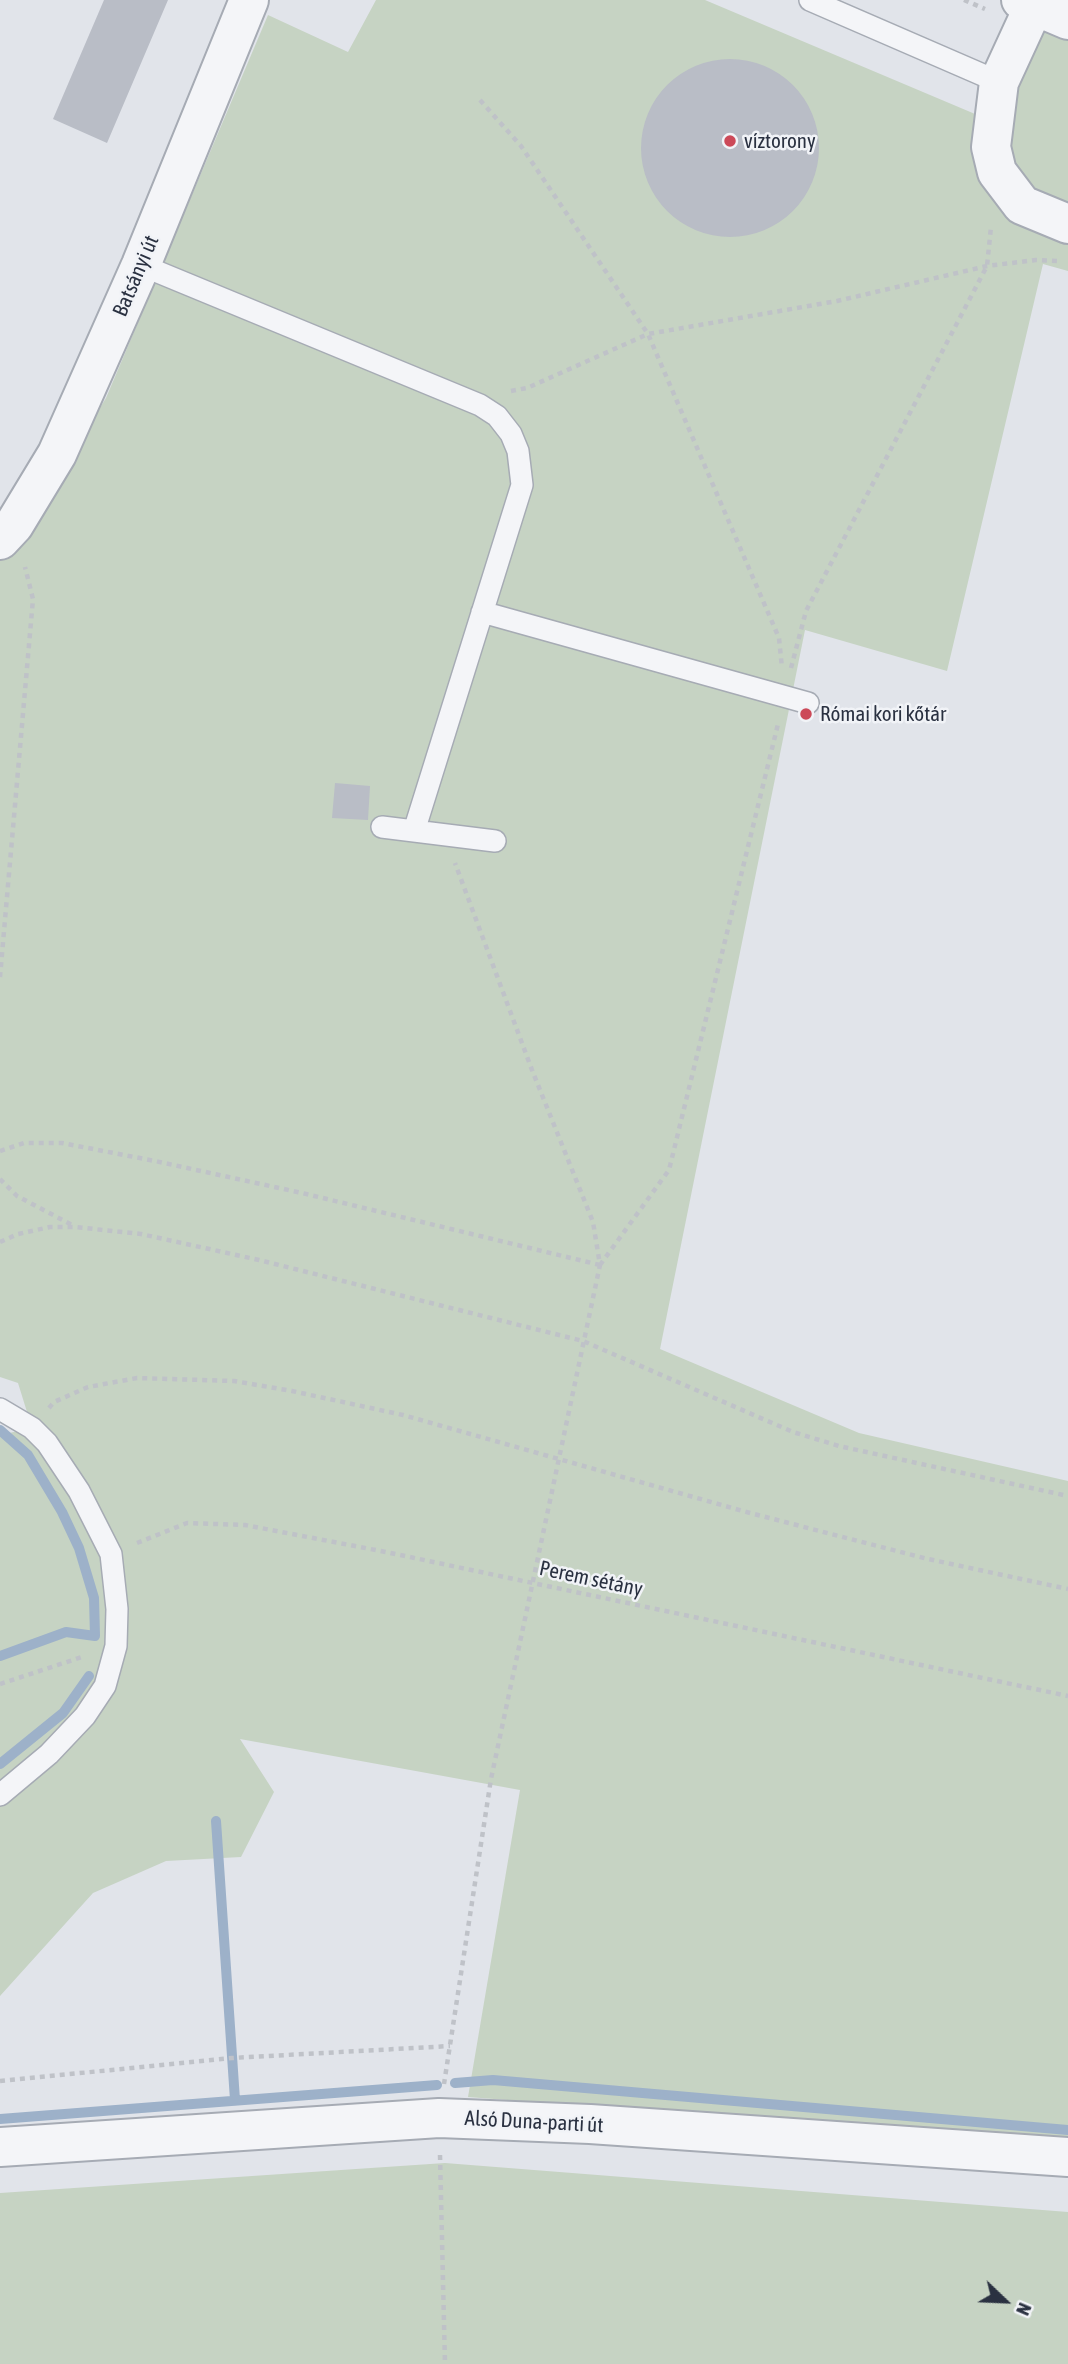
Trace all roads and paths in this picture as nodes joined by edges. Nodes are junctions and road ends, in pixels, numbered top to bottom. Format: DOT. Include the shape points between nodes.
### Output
graph roads {
  1 [pos="249,0"];
  2 [pos="810,0"];
  3 [pos="1040,6"];
  4 [pos="999,82"];
  5 [pos="480,100"];
  6 [pos="1068,224"];
  7 [pos="1068,262"];
  8 [pos="141,265"];
  9 [pos="648,334"];
  10 [pos="465,399"];
  11 [pos="7,532"];
  12 [pos="482,612"];
  13 [pos="785,696"];
  14 [pos="808,703"];
  15 [pos="382,827"];
  16 [pos="414,831"];
  17 [pos="444,834"];
  18 [pos="495,841"];
  19 [pos="0,976"];
  20 [pos="0,1151"];
  21 [pos="0,1179"];
  22 [pos="75,1227"];
  23 [pos="0,1242"];
  24 [pos="600,1265"];
  25 [pos="583,1341"];
  26 [pos="0,1409"];
  27 [pos="32,1428"];
  28 [pos="558,1458"];
  29 [pos="1068,1496"];
  30 [pos="110,1554"];
  31 [pos="532,1582"];
  32 [pos="1068,1589"];
  33 [pos="114,1661"];
  34 [pos="0,1684"];
  35 [pos="1068,1696"];
  36 [pos="0,1795"];
  37 [pos="450,2046"];
  38 [pos="0,2081"];
  39 [pos="439,2118"];
  40 [pos="0,2147"];
  41 [pos="1068,2157"];
  42 [pos="444,2364"];
  1 -- 8 [label="street, Batsányi út"];
  2 -- 4 [label="lane"];
  3 -- 4 [label="street"];
  4 -- 6 [label="street" via="991,146 997,172 1022,205"];
  5 -- 9 [label="path" via="521,146"];
  7 -- 9 [label="path" via="1036,260 987,266 838,301"];
  8 -- 10 [label="lane"];
  8 -- 11 [label="street, Batsányi út" via="57,454"];
  9 -- 10 [label="path" via="527,388"];
  9 -- 13 [label="path" via="779,638"];
  10 -- 12 [label="lane" via="497,416 511,434 522,485"];
  11 -- 19 [label="path" via="33,599"];
  12 -- 13 [label="lane"];
  12 -- 16 [label="lane"];
  13 -- 14 [label="lane"];
  15 -- 16 [label="lane"];
  16 -- 17 [label="lane"];
  17 -- 18 [label="lane"];
  17 -- 24 [label="path" via="593,1222"];
  20 -- 24 [label="path" via="24,1143 62,1143 302,1193"];
  21 -- 22 [label="path" via="17,1196"];
  22 -- 23 [label="path" via="39,1229"];
  22 -- 25 [label="path" via="141,1234 259,1260"];
  24 -- 25 [label="path"];
  25 -- 28 [label="path"];
  25 -- 29 [label="path" via="827,1443"];
  26 -- 27 [label="lane"];
  27 -- 28 [label="path" via="54,1402 88,1387 137,1377 204,1379 292,1391 403,1415"];
  27 -- 30 [label="lane" via="79,1491"];
  28 -- 31 [label="path"];
  28 -- 32 [label="path" via="928,1559"];
  30 -- 31 [label="path, Perem sétány" via="187,1523 245,1525"];
  30 -- 33 [label="lane" via="117,1609"];
  31 -- 35 [label="path, Perem sétány"];
  31 -- 37 [label="path" via="491,1779"];
  33 -- 34 [label="path" via="85,1657"];
  33 -- 36 [label="lane" via="105,1686 85,1716"];
  37 -- 38 [label="path" via="232,2058"];
  37 -- 39 [label="path"];
  39 -- 40 [label="street, Alsó Duna-parti út"];
  39 -- 41 [label="street, Alsó Duna-parti út"];
  39 -- 42 [label="path"];
}
